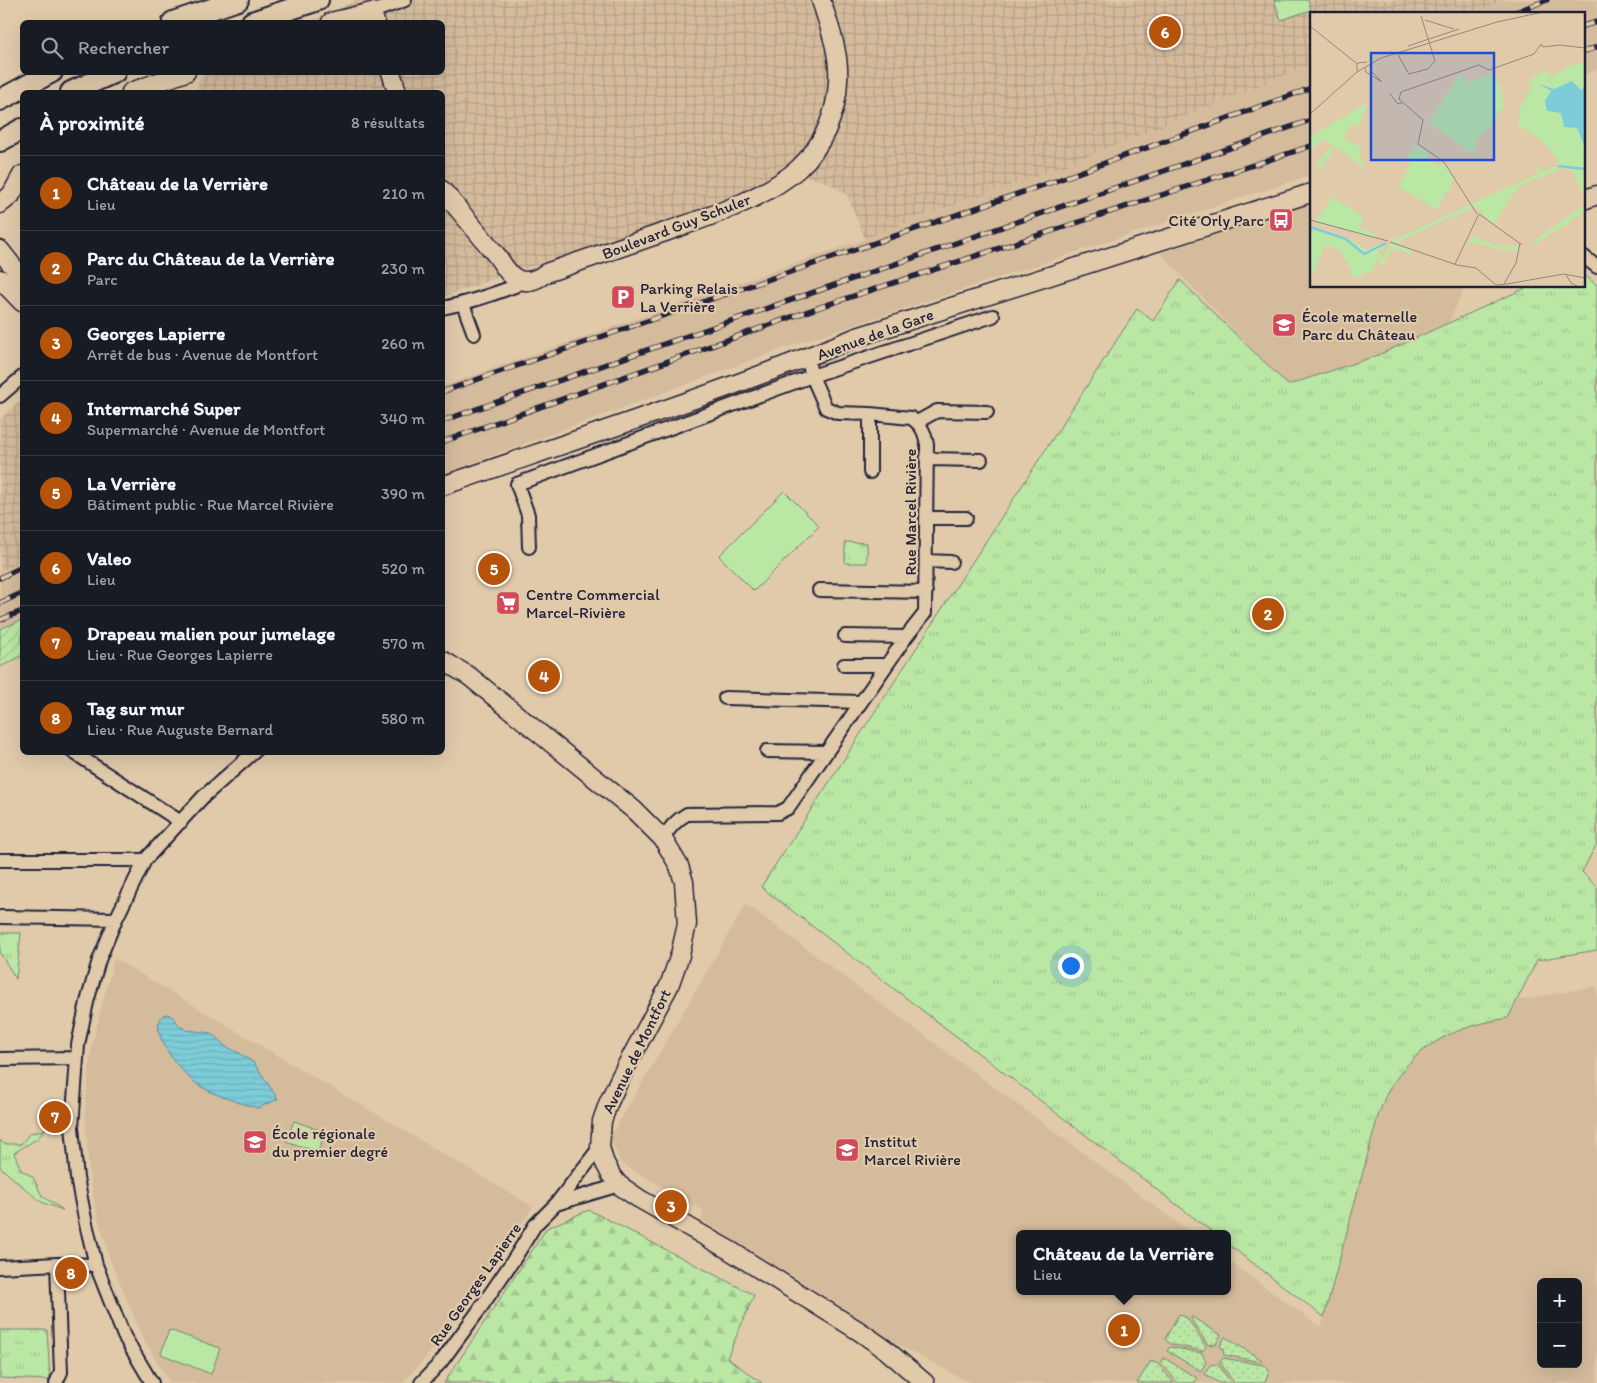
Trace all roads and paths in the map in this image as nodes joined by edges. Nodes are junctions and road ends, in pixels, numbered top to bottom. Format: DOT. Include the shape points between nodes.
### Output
graph roads {
  1 [pos="238,0"];
  2 [pos="318,0"];
  3 [pos="405,0"];
  4 [pos="821,0"];
  5 [pos="373,17"];
  6 [pos="179,20"];
  7 [pos="258,20"];
  8 [pos="348,20"];
  9 [pos="28,75"];
  10 [pos="46,75"];
  11 [pos="108,75"];
  12 [pos="181,75"];
  13 [pos="392,75"];
  14 [pos="162,87"];
  15 [pos="0,90"];
  16 [pos="75,90"];
  17 [pos="143,90"];
  18 [pos="396,90"];
  19 [pos="0,100"];
  20 [pos="20,118"];
  21 [pos="0,129"];
  22 [pos="20,129"];
  23 [pos="0,142"];
  24 [pos="20,178"];
  25 [pos="20,179"];
  26 [pos="0,190"];
  27 [pos="445,194"];
  28 [pos="1310,194"];
  29 [pos="1597,195"];
  30 [pos="1584,200"];
  31 [pos="0,204"];
  32 [pos="1584,257"];
  33 [pos="2,260"];
  34 [pos="503,263"];
  35 [pos="1597,267"];
  36 [pos="546,273"];
  37 [pos="20,276"];
  38 [pos="0,279"];
  39 [pos="518,280"];
  40 [pos="20,287"];
  41 [pos="20,300"];
  42 [pos="464,304"];
  43 [pos="445,307"];
  44 [pos="993,316"];
  45 [pos="474,334"];
  46 [pos="806,358"];
  47 [pos="812,376"];
  48 [pos="20,379"];
  49 [pos="0,396"];
  50 [pos="987,412"];
  51 [pos="870,414"];
  52 [pos="917,422"];
  53 [pos="928,459"];
  54 [pos="980,460"];
  55 [pos="511,462"];
  56 [pos="870,472"];
  57 [pos="517,484"];
  58 [pos="445,485"];
  59 [pos="927,518"];
  60 [pos="966,518"];
  61 [pos="529,546"];
  62 [pos="926,561"];
  63 [pos="952,562"];
  64 [pos="819,590"];
  65 [pos="926,592"];
  66 [pos="845,636"];
  67 [pos="906,637"];
  68 [pos="445,662"];
  69 [pos="844,665"];
  70 [pos="886,665"];
  71 [pos="724,698"];
  72 [pos="861,702"];
  73 [pos="767,751"];
  74 [pos="826,752"];
  75 [pos="78,755"];
  76 [pos="251,755"];
  77 [pos="181,822"];
  78 [pos="663,839"];
  79 [pos="0,860"];
  80 [pos="145,860"];
  81 [pos="0,917"];
  82 [pos="116,919"];
  83 [pos="0,1058"];
  84 [pos="77,1058"];
  85 [pos="600,1147"];
  86 [pos="619,1185"];
  87 [pos="556,1204"];
  88 [pos="57,1264"];
  89 [pos="96,1265"];
  90 [pos="0,1267"];
  91 [pos="56,1383"];
  92 [pos="152,1383"];
  93 [pos="421,1383"];
  94 [pos="924,1383"];
  1 -- 6 [label="main road"];
  2 -- 7 [label="main road"];
  3 -- 5 [label="street"];
  4 -- 36 [label="street, Boulevard Guy Schuler" via="836,49 836,100 829,125 799,168 776,185 719,213"];
  5 -- 8 [label="street"];
  9 -- 15 [label="main road"];
  10 -- 19 [label="main road"];
  11 -- 16 [label="main road"];
  12 -- 14 [label="street"];
  13 -- 18 [label="street"];
  14 -- 17 [label="street"];
  20 -- 21 [label="main road"];
  22 -- 23 [label="main road"];
  24 -- 26 [label="street"];
  25 -- 31 [label="street" via="11,195"];
  27 -- 34 [label="street"];
  28 -- 46 [label="street, Avenue de la Gare" via="941,310"];
  29 -- 30 [label="street"];
  32 -- 35 [label="street"];
  33 -- 37 [label="street"];
  33 -- 40 [label="street"];
  34 -- 36 [label="street, Boulevard Guy Schuler" via="523,271"];
  34 -- 39 [label="street"];
  36 -- 39 [label="street, Boulevard Guy Schuler" via="531,280"];
  38 -- 41 [label="street"];
  39 -- 42 [label="street" via="515,286"];
  42 -- 43 [label="street"];
  42 -- 45 [label="street"];
  44 -- 47 [label="street"];
  46 -- 47 [label="street"];
  46 -- 55 [label="street, Avenue de la Gare"];
  47 -- 51 [label="street" via="826,408 838,413"];
  47 -- 57 [label="street"];
  48 -- 49 [label="street"];
  50 -- 52 [label="street" via="937,411"];
  51 -- 52 [label="street" via="904,416"];
  51 -- 56 [label="street"];
  52 -- 53 [label="street, Rue Marcel Rivière" via="924,430"];
  53 -- 54 [label="street"];
  53 -- 59 [label="street, Rue Marcel Rivière"];
  55 -- 57 [label="street"];
  55 -- 58 [label="street, Avenue de la Gare"];
  57 -- 61 [label="street" via="528,515"];
  59 -- 60 [label="street"];
  59 -- 62 [label="street, Rue Marcel Rivière"];
  62 -- 63 [label="street"];
  62 -- 65 [label="street, Rue Marcel Rivière"];
  64 -- 65 [label="street"];
  65 -- 67 [label="street, Rue Marcel Rivière" via="925,614"];
  66 -- 67 [label="street"];
  67 -- 70 [label="street, Rue Marcel Rivière"];
  68 -- 78 [label="street, Avenue de Montfort" via="469,676 634,810"];
  69 -- 70 [label="street"];
  70 -- 72 [label="street, Rue Marcel Rivière"];
  71 -- 72 [label="street"];
  72 -- 74 [label="street, Rue Marcel Rivière"];
  73 -- 74 [label="street"];
  74 -- 78 [label="street, Rue Marcel Rivière" via="788,808 778,813 687,814 668,829"];
  75 -- 77 [label="street"];
  76 -- 77 [label="street" via="203,797"];
  77 -- 80 [label="street"];
  78 -- 85 [label="street, Avenue de Montfort" via="679,866 684,882 687,924 684,941 669,986 608,1104 602,1121"];
  79 -- 80 [label="street"];
  80 -- 82 [label="street"];
  81 -- 82 [label="street"];
  82 -- 84 [label="street" via="99,960 87,1002"];
  83 -- 84 [label="street"];
  84 -- 89 [label="street" via="73,1151"];
  85 -- 86 [label="street, Avenue de Montfort" via="604,1161"];
  85 -- 87 [label="street, Rue Georges Lapierre"];
  86 -- 87 [label="street, Rue Georges Lapierre"];
  86 -- 94 [label="street, Avenue de Montfort" via="859,1331"];
  87 -- 93 [label="street, Rue Georges Lapierre" via="535,1225 477,1313"];
  88 -- 89 [label="street"];
  88 -- 90 [label="street"];
  88 -- 91 [label="street" via="62,1372"];
  89 -- 92 [label="street" via="124,1336"];
}
